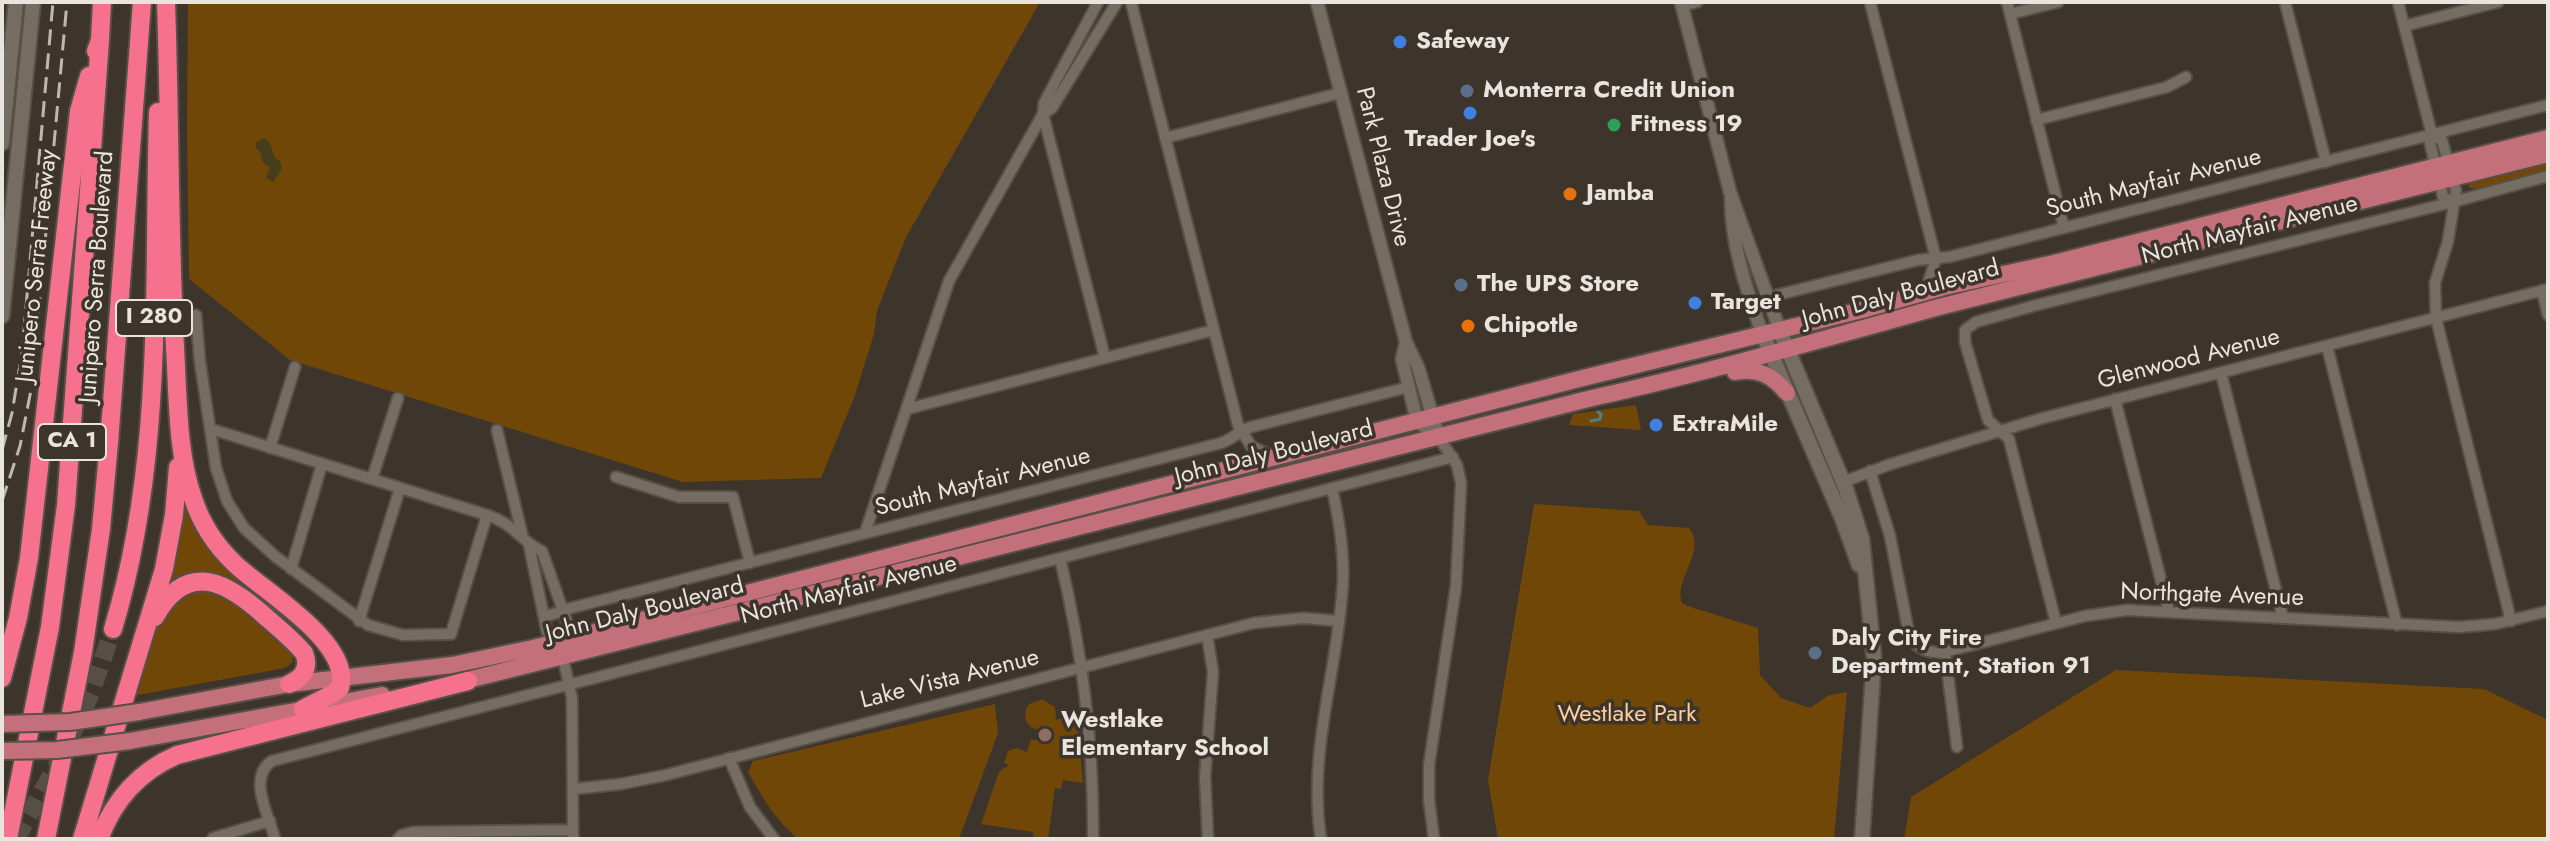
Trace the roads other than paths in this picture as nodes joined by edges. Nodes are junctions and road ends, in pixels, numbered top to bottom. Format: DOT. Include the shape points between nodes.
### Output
graph roads {
  1 [pos="16,2"];
  2 [pos="33,2"];
  3 [pos="102,2"];
  4 [pos="142,2"];
  5 [pos="164,2"];
  6 [pos="1098,2"];
  7 [pos="1117,2"];
  8 [pos="1131,2"];
  9 [pos="1317,2"];
  10 [pos="1697,2"];
  11 [pos="1870,2"];
  12 [pos="2007,2"];
  13 [pos="2058,2"];
  14 [pos="2285,2"];
  15 [pos="2398,2"];
  16 [pos="2498,2"];
  17 [pos="1682,4"];
  18 [pos="2010,14"];
  19 [pos="2404,26"];
  20 [pos="100,40"];
  21 [pos="2186,77"];
  22 [pos="1340,93"];
  23 [pos="2548,105"];
  24 [pos="1043,114"];
  25 [pos="2036,120"];
  26 [pos="2432,135"];
  27 [pos="1165,138"];
  28 [pos="2548,138"];
  29 [pos="2,143"];
  30 [pos="2548,154"];
  31 [pos="2326,162"];
  32 [pos="2444,172"];
  33 [pos="2548,176"];
  34 [pos="1730,192"];
  35 [pos="2453,202"];
  36 [pos="2064,228"];
  37 [pos="1936,259"];
  38 [pos="2545,290"];
  39 [pos="1925,292"];
  40 [pos="1769,297"];
  41 [pos="196,315"];
  42 [pos="2548,315"];
  43 [pos="2,316"];
  44 [pos="2436,318"];
  45 [pos="1214,330"];
  46 [pos="1780,331"];
  47 [pos="1763,335"];
  48 [pos="1406,342"];
  49 [pos="2327,346"];
  50 [pos="1779,352"];
  51 [pos="1105,358"];
  52 [pos="295,367"];
  53 [pos="2221,373"];
  54 [pos="177,377"];
  55 [pos="1409,387"];
  56 [pos="1640,388"];
  57 [pos="1787,393"];
  58 [pos="398,398"];
  59 [pos="2115,399"];
  60 [pos="907,409"];
  61 [pos="1424,419"];
  62 [pos="211,429"];
  63 [pos="497,430"];
  64 [pos="1240,430"];
  65 [pos="1999,431"];
  66 [pos="1439,438"];
  67 [pos="270,448"];
  68 [pos="1274,457"];
  69 [pos="1453,457"];
  70 [pos="322,464"];
  71 [pos="1870,471"];
  72 [pos="1821,472"];
  73 [pos="616,477"];
  74 [pos="372,479"];
  75 [pos="1843,482"];
  76 [pos="400,488"];
  77 [pos="1332,488"];
  78 [pos="487,515"];
  79 [pos="1842,518"];
  80 [pos="865,533"];
  81 [pos="526,541"];
  82 [pos="1060,558"];
  83 [pos="750,563"];
  84 [pos="291,569"];
  85 [pos="1864,581"];
  86 [pos="563,610"];
  87 [pos="2548,611"];
  88 [pos="2169,612"];
  89 [pos="544,617"];
  90 [pos="2283,618"];
  91 [pos="359,621"];
  92 [pos="1338,621"];
  93 [pos="2511,621"];
  94 [pos="2056,623"];
  95 [pos="2397,625"];
  96 [pos="113,629"];
  97 [pos="1207,635"];
  98 [pos="559,640"];
  99 [pos="1945,652"];
  100 [pos="563,657"];
  101 [pos="1082,667"];
  102 [pos="2,678"];
  103 [pos="342,678"];
  104 [pos="468,681"];
  105 [pos="569,683"];
  106 [pos="289,684"];
  107 [pos="125,698"];
  108 [pos="303,709"];
  109 [pos="2,724"];
  110 [pos="1957,747"];
  111 [pos="2,751"];
  112 [pos="729,758"];
  113 [pos="573,789"];
  114 [pos="270,821"];
  115 [pos="573,834"];
  116 [pos="213,838"];
  117 [pos="8,839"];
  118 [pos="46,839"];
  119 [pos="82,839"];
  120 [pos="99,839"];
  121 [pos="275,839"];
  122 [pos="398,839"];
  123 [pos="774,839"];
  124 [pos="1093,839"];
  125 [pos="1208,839"];
  126 [pos="1321,839"];
  127 [pos="1434,839"];
  128 [pos="1862,839"];
  1 -- 29 [label="main road"];
  2 -- 43 [label="main road"];
  3 -- 20 [label="highway, Junipero Serra Freeway"];
  4 -- 118 [label="highway, Junipero Serra Boulevard / CA 1" via="101,529"];
  5 -- 54 [label="highway"];
  5 -- 96 [label="highway, I 280" via="150,438 136,541"];
  6 -- 24 [label="street"];
  7 -- 24 [label="street" via="1052,108"];
  8 -- 27 [label="street"];
  9 -- 22 [label="street, Park Plaza Drive"];
  10 -- 17 [label="street"];
  11 -- 37 [label="street"];
  12 -- 18 [label="street"];
  13 -- 18 [label="street"];
  14 -- 31 [label="street"];
  15 -- 19 [label="street"];
  16 -- 19 [label="street"];
  17 -- 34 [label="street"];
  18 -- 25 [label="street"];
  19 -- 26 [label="street"];
  20 -- 102 [label="highway, Junipero Serra Freeway" via="79,111 30,548"];
  20 -- 117 [label="highway, Junipero Serra Boulevard / CA 1" via="66,505 42,669"];
  21 -- 25 [label="street" via="2167,87"];
  22 -- 27 [label="street"];
  22 -- 48 [label="street, Park Plaza Drive"];
  23 -- 26 [label="street, South Mayfair Avenue"];
  24 -- 51 [label="street"];
  24 -- 60 [label="street" via="949,281"];
  25 -- 36 [label="street"];
  26 -- 31 [label="street, South Mayfair Avenue"];
  26 -- 32 [label="street" via="2430,143"];
  27 -- 45 [label="street"];
  28 -- 32 [label="main road, John Daly Boulevard"];
  30 -- 32 [label="main road, John Daly Boulevard"];
  31 -- 36 [label="street, South Mayfair Avenue"];
  32 -- 35 [label="street" via="2443,197"];
  32 -- 39 [label="main road, John Daly Boulevard"];
  32 -- 50 [label="main road, John Daly Boulevard"];
  33 -- 35 [label="street, North Mayfair Avenue"];
  34 -- 40 [label="street"];
  34 -- 47 [label="street" via="1744,275"];
  35 -- 44 [label="street" via="2435,283"];
  35 -- 65 [label="street, North Mayfair Avenue" via="1976,322 1965,330 1965,342 1988,420"];
  36 -- 37 [label="street, South Mayfair Avenue"];
  37 -- 39 [label="street"];
  37 -- 40 [label="street, South Mayfair Avenue"];
  38 -- 42 [label="street"];
  38 -- 44 [label="street, Glenwood Avenue"];
  39 -- 46 [label="main road, John Daly Boulevard"];
  40 -- 46 [label="street"];
  41 -- 62 [label="street"];
  44 -- 49 [label="street, Glenwood Avenue"];
  44 -- 93 [label="street"];
  45 -- 51 [label="street"];
  45 -- 64 [label="street"];
  46 -- 47 [label="main road, John Daly Boulevard"];
  46 -- 50 [label="main road"];
  47 -- 50 [label="main road"];
  47 -- 61 [label="main road, John Daly Boulevard"];
  48 -- 55 [label="street, Park Plaza Drive" via="1402,359"];
  48 -- 61 [label="street, Park Plaza Drive" via="1418,367"];
  49 -- 53 [label="street, Glenwood Avenue"];
  49 -- 95 [label="street"];
  50 -- 56 [label="main road, John Daly Boulevard"];
  50 -- 57 [label="main road"];
  50 -- 75 [label="main road"];
  51 -- 60 [label="street"];
  52 -- 67 [label="street"];
  53 -- 59 [label="street, Glenwood Avenue"];
  53 -- 90 [label="street"];
  54 -- 103 [label="highway" via="186,473 203,523 236,565 324,640"];
  54 -- 107 [label="highway" via="173,527"];
  55 -- 61 [label="street, Park Plaza Drive"];
  55 -- 64 [label="street, South Mayfair Avenue"];
  56 -- 57 [label="main road" via="1668,390 1747,370 1771,377"];
  56 -- 66 [label="main road, John Daly Boulevard"];
  57 -- 72 [label="main road"];
  58 -- 74 [label="street"];
  59 -- 65 [label="street, Glenwood Avenue"];
  59 -- 88 [label="street"];
  60 -- 80 [label="street"];
  61 -- 66 [label="street, Park Plaza Drive"];
  61 -- 68 [label="main road, John Daly Boulevard"];
  62 -- 67 [label="street"];
  62 -- 84 [label="street" via="220,485 235,515"];
  63 -- 81 [label="street"];
  64 -- 68 [label="street" via="1251,446"];
  64 -- 80 [label="street, South Mayfair Avenue" via="1221,443"];
  65 -- 71 [label="street, Glenwood Avenue"];
  65 -- 94 [label="street" via="2009,439"];
  66 -- 69 [label="street"];
  66 -- 100 [label="main road, John Daly Boulevard"];
  67 -- 70 [label="street"];
  68 -- 98 [label="main road, John Daly Boulevard"];
  69 -- 77 [label="street, North Mayfair Avenue"];
  69 -- 127 [label="street" via="1461,483 1459,541 1429,765"];
  70 -- 74 [label="street"];
  70 -- 84 [label="street"];
  71 -- 75 [label="street, Glenwood Avenue"];
  71 -- 99 [label="street" via="1895,558 1909,634 1918,647"];
  72 -- 75 [label="main road"];
  72 -- 79 [label="main road"];
  73 -- 83 [label="street" via="679,497 733,497"];
  74 -- 76 [label="street"];
  75 -- 79 [label="main road"];
  75 -- 85 [label="main road" via="1860,531"];
  76 -- 78 [label="street"];
  76 -- 91 [label="street"];
  77 -- 82 [label="street, North Mayfair Avenue"];
  77 -- 92 [label="street" via="1343,555"];
  78 -- 81 [label="street" via="507,523"];
  78 -- 91 [label="street" via="451,634 403,635"];
  79 -- 85 [label="main road"];
  80 -- 83 [label="street, South Mayfair Avenue"];
  81 -- 86 [label="street" via="542,551"];
  81 -- 89 [label="street"];
  82 -- 101 [label="street"];
  82 -- 105 [label="street, North Mayfair Avenue"];
  83 -- 86 [label="street, South Mayfair Avenue"];
  84 -- 91 [label="street"];
  85 -- 128 [label="main road" via="1874,658"];
  86 -- 89 [label="street, South Mayfair Avenue"];
  86 -- 98 [label="street" via="567,622"];
  87 -- 93 [label="street, Northgate Avenue"];
  88 -- 90 [label="street, Northgate Avenue"];
  88 -- 94 [label="street, Northgate Avenue" via="2106,612"];
  89 -- 98 [label="street" via="547,632"];
  90 -- 95 [label="street, Northgate Avenue"];
  92 -- 97 [label="street, Lake Vista Avenue" via="1271,620"];
  92 -- 126 [label="street" via="1318,756"];
  93 -- 95 [label="street, Northgate Avenue" via="2459,627"];
  94 -- 99 [label="street, Northgate Avenue"];
  97 -- 101 [label="street, Lake Vista Avenue"];
  97 -- 125 [label="street" via="1213,672 1205,767"];
  98 -- 100 [label="street"];
  98 -- 103 [label="main road, John Daly Boulevard" via="452,665"];
  99 -- 110 [label="street"];
  100 -- 104 [label="main road, John Daly Boulevard"];
  100 -- 105 [label="street"];
  101 -- 112 [label="street, Lake Vista Avenue"];
  101 -- 124 [label="street" via="1092,760"];
  103 -- 106 [label="main road, John Daly Boulevard"];
  103 -- 108 [label="highway" via="336,692"];
  104 -- 108 [label="main road, John Daly Boulevard"];
  104 -- 120 [label="highway" via="177,755 130,786"];
  105 -- 113 [label="street"];
  105 -- 114 [label="street, North Mayfair Avenue" via="268,763 260,784"];
  106 -- 107 [label="highway" via="305,671 302,650 239,594 202,582 179,589 160,608"];
  106 -- 109 [label="main road, John Daly Boulevard, bridge" via="70,722"];
  107 -- 119 [label="highway"];
  108 -- 111 [label="main road, John Daly Boulevard, bridge" via="130,741"];
  112 -- 113 [label="street, Lake Vista Avenue" via="644,780"];
  112 -- 123 [label="street" via="746,800"];
  113 -- 115 [label="street"];
  114 -- 116 [label="street"];
  114 -- 121 [label="street"];
  115 -- 122 [label="street" via="413,832"];
}
